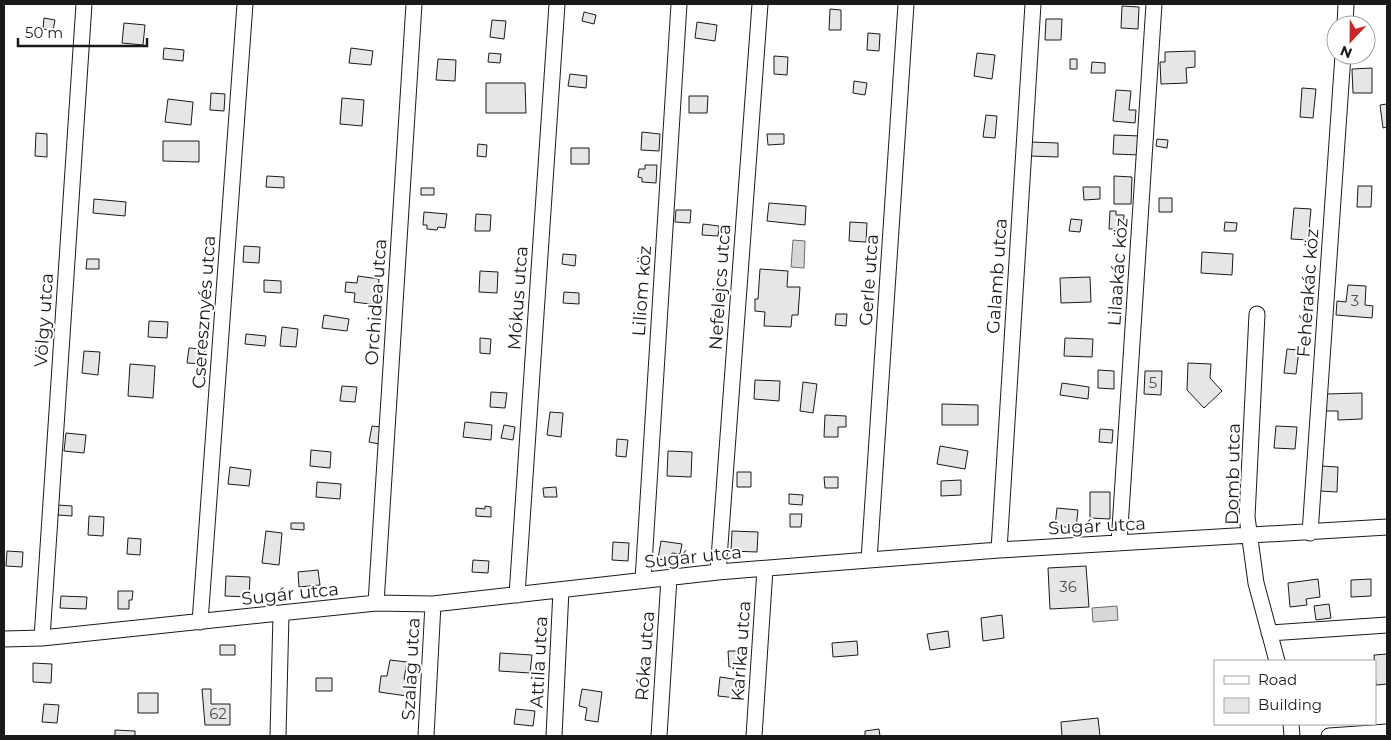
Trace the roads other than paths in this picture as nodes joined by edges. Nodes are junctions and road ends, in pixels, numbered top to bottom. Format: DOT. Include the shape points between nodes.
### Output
graph roads {
  1 [pos="84,4"];
  2 [pos="245,4"];
  3 [pos="414,4"];
  4 [pos="557,4"];
  5 [pos="679,4"];
  6 [pos="760,4"];
  7 [pos="906,4"];
  8 [pos="1033,4"];
  9 [pos="1154,4"];
  10 [pos="1342,65"];
  11 [pos="1257,314"];
  12 [pos="1387,528"];
  13 [pos="1310,533"];
  14 [pos="1251,537"];
  15 [pos="1119,543"];
  16 [pos="999,550"];
  17 [pos="869,560"];
  18 [pos="765,569"];
  19 [pos="718,572"];
  20 [pos="669,578"];
  21 [pos="643,580"];
  22 [pos="561,590"];
  23 [pos="517,595"];
  24 [pos="376,603"];
  25 [pos="433,604"];
  26 [pos="281,614"];
  27 [pos="200,622"];
  28 [pos="1387,625"];
  29 [pos="1269,633"];
  30 [pos="42,638"];
  31 [pos="4,639"];
  32 [pos="1277,660"];
  33 [pos="1387,732"];
  34 [pos="278,736"];
  35 [pos="426,736"];
  36 [pos="554,736"];
  37 [pos="659,736"];
  38 [pos="754,736"];
  39 [pos="1329,736"];
  1 -- 30 [label="street, Völgy utca"];
  2 -- 27 [label="street, Cseresznyés utca"];
  3 -- 24 [label="street, Orchidea utca"];
  4 -- 23 [label="street, Mókus utca"];
  5 -- 21 [label="street, Liliom köz"];
  6 -- 19 [label="street, Nefelejcs utca"];
  7 -- 17 [label="street, Gerle utca"];
  8 -- 16 [label="street, Galamb utca"];
  9 -- 15 [label="street, Lilaakác köz"];
  10 -- 13 [label="street, Fehérakác köz"];
  11 -- 14 [label="street, Domb utca" via="1247,517"];
  12 -- 13 [label="street, Sugár utca"];
  13 -- 14 [label="street, Sugár utca"];
  14 -- 15 [label="street, Sugár utca"];
  14 -- 29 [label="street, Domb utca" via="1256,583"];
  15 -- 16 [label="street, Sugár utca"];
  16 -- 17 [label="street, Sugár utca"];
  17 -- 18 [label="street, Sugár utca"];
  18 -- 19 [label="street, Sugár utca"];
  18 -- 38 [label="street, Karika utca"];
  19 -- 20 [label="street, Sugár utca"];
  20 -- 21 [label="street, Sugár utca"];
  20 -- 37 [label="street, Róka utca"];
  21 -- 22 [label="street, Sugár utca"];
  22 -- 23 [label="street, Sugár utca"];
  22 -- 36 [label="street, Attila utca"];
  23 -- 25 [label="street, Sugár utca"];
  24 -- 25 [label="street, Sugár utca"];
  24 -- 26 [label="street, Sugár utca"];
  25 -- 35 [label="street, Szalag utca"];
  26 -- 27 [label="street, Sugár utca"];
  26 -- 34 [label="street"];
  27 -- 30 [label="street, Sugár utca"];
  28 -- 29 [label="street"];
  29 -- 32 [label="street, Domb utca"];
  30 -- 31 [label="street, Sugár utca"];
  33 -- 39 [label="street"];
}
